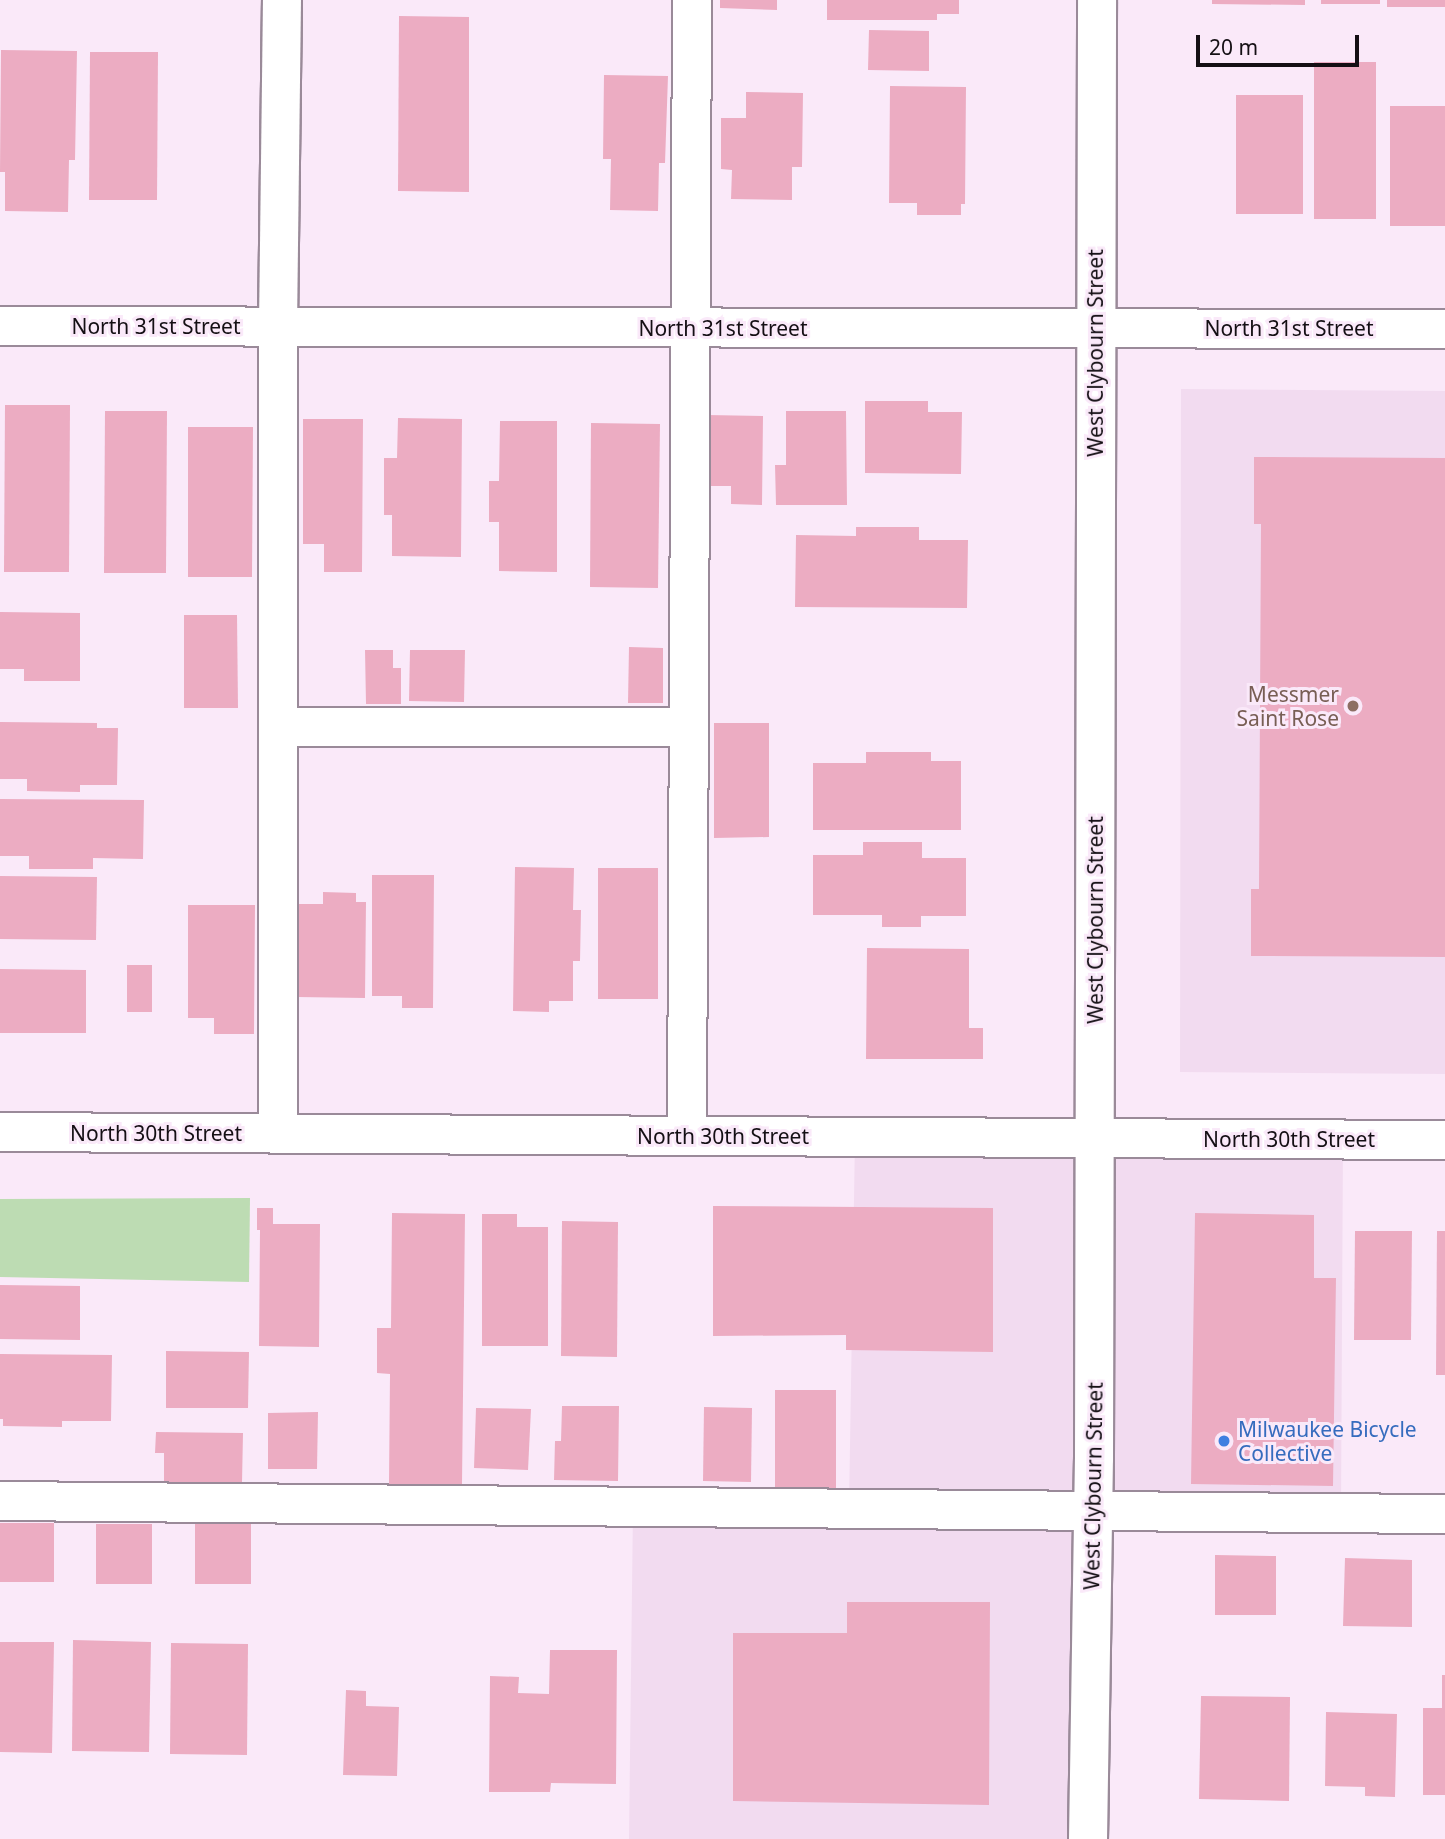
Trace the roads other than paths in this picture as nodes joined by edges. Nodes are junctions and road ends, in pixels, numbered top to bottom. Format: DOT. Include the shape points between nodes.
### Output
graph roads {
  1 [pos="282,0"];
  2 [pos="692,0"];
  3 [pos="1097,0"];
  4 [pos="0,326"];
  5 [pos="278,326"];
  6 [pos="692,328"];
  7 [pos="1095,328"];
  8 [pos="1445,329"];
  9 [pos="278,727"];
  10 [pos="689,727"];
  11 [pos="0,1132"];
  12 [pos="278,1134"];
  13 [pos="687,1136"];
  14 [pos="1094,1139"];
  15 [pos="1445,1140"];
  16 [pos="0,1501"];
  17 [pos="1092,1511"];
  18 [pos="1445,1514"];
  19 [pos="1088,1839"];
  1 -- 5 [label="street"];
  2 -- 6 [label="street"];
  3 -- 7 [label="street, West Clybourn Street"];
  4 -- 5 [label="street, North 31st Street"];
  5 -- 6 [label="street, North 31st Street"];
  5 -- 9 [label="street"];
  6 -- 7 [label="street, North 31st Street"];
  6 -- 10 [label="street"];
  7 -- 8 [label="street, North 31st Street"];
  7 -- 14 [label="street, West Clybourn Street"];
  9 -- 10 [label="street"];
  9 -- 12 [label="street"];
  10 -- 13 [label="street"];
  11 -- 12 [label="street, North 30th Street"];
  12 -- 13 [label="street, North 30th Street"];
  13 -- 14 [label="street, North 30th Street"];
  14 -- 15 [label="street, North 30th Street"];
  14 -- 17 [label="street, West Clybourn Street"];
  16 -- 17 [label="street"];
  17 -- 18 [label="street"];
  17 -- 19 [label="street, West Clybourn Street"];
}
